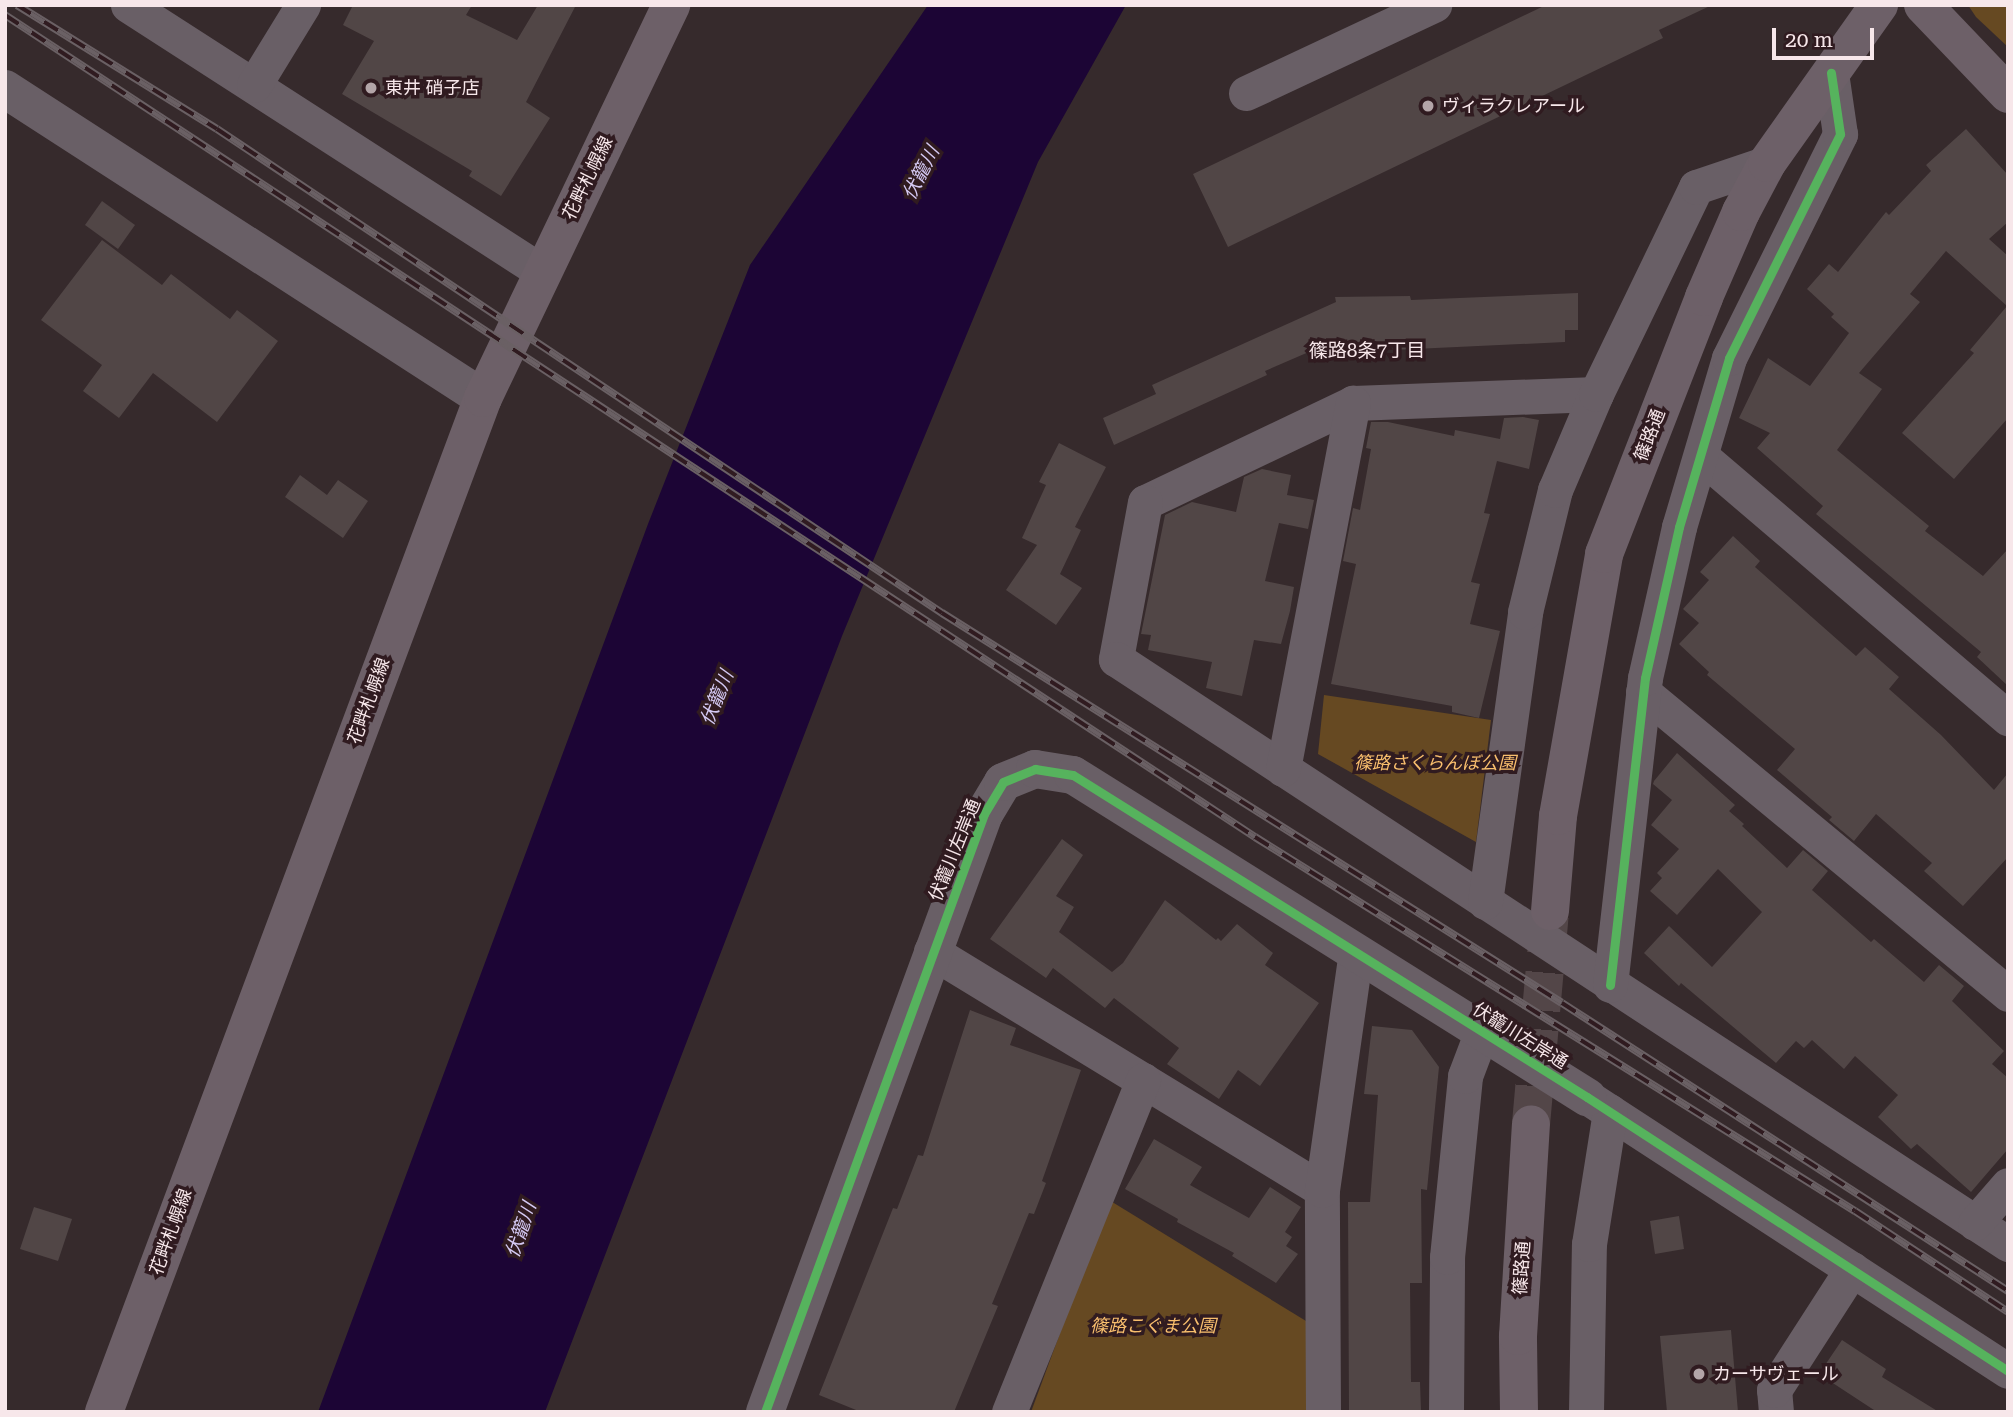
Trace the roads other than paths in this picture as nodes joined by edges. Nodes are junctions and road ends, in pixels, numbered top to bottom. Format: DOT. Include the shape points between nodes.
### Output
graph roads {
  1 [pos="128,5"];
  2 [pos="303,5"];
  3 [pos="671,5"];
  4 [pos="1434,5"];
  5 [pos="1879,5"];
  6 [pos="1923,5"];
  7 [pos="1831,73"];
  8 [pos="254,85"];
  9 [pos="5,89"];
  10 [pos="1246,93"];
  11 [pos="2008,94"];
  12 [pos="1767,163"];
  13 [pos="544,272"];
  14 [pos="1596,394"];
  15 [pos="483,398"];
  16 [pos="1353,402"];
  17 [pos="1701,456"];
  18 [pos="1643,692"];
  19 [pos="2008,718"];
  20 [pos="1283,769"];
  21 [pos="1485,902"];
  22 [pos="1550,911"];
  23 [pos="931,951"];
  24 [pos="1356,951"];
  25 [pos="1610,985"];
  26 [pos="2008,994"];
  27 [pos="1482,1031"];
  28 [pos="1143,1080"];
  29 [pos="1598,1104"];
  30 [pos="1531,1124"];
  31 [pos="2008,1185"];
  32 [pos="1322,1190"];
  33 [pos="1975,1223"];
  34 [pos="2008,1244"];
  35 [pos="1852,1269"];
  36 [pos="2008,1371"];
  37 [pos="104,1412"];
  38 [pos="765,1412"];
  39 [pos="1009,1412"];
  40 [pos="1323,1412"];
  41 [pos="1446,1412"];
  42 [pos="1519,1412"];
  43 [pos="1586,1412"];
  44 [pos="1776,1412"];
  1 -- 8 [label="street"];
  2 -- 8 [label="street"];
  3 -- 13 [label="main road, 花畔札幌線"];
  4 -- 10 [label="street"];
  5 -- 7 [label="main road, 篠路通"];
  6 -- 11 [label="main road"];
  7 -- 12 [label="main road, 篠路通"];
  7 -- 17 [label="street" via="1840,134 1729,358"];
  8 -- 13 [label="street"];
  9 -- 15 [label="street"];
  12 -- 14 [label="street" via="1696,187"];
  12 -- 22 [label="main road, 篠路通" via="1704,297 1604,554 1558,816"];
  13 -- 15 [label="main road, 花畔札幌線"];
  14 -- 16 [label="street"];
  14 -- 21 [label="street" via="1555,490 1525,612"];
  15 -- 37 [label="main road, 花畔札幌線"];
  16 -- 20 [label="street"];
  16 -- 20 [label="street" via="1145,502 1116,659"];
  17 -- 18 [label="street" via="1679,527"];
  17 -- 19 [label="street"];
  18 -- 25 [label="street"];
  18 -- 26 [label="street"];
  20 -- 21 [label="street"];
  21 -- 25 [label="street"];
  23 -- 24 [label="street, 伏籠川左岸通" via="984,814 1003,782 1035,769 1073,775"];
  23 -- 28 [label="street"];
  23 -- 38 [label="street, 伏籠川左岸通"];
  24 -- 27 [label="street, 伏籠川左岸通"];
  24 -- 32 [label="street"];
  25 -- 33 [label="street"];
  27 -- 29 [label="street, 伏籠川左岸通"];
  27 -- 41 [label="street" via="1465,1076 1447,1257"];
  28 -- 32 [label="street"];
  28 -- 39 [label="street"];
  29 -- 35 [label="street"];
  29 -- 43 [label="street" via="1589,1244"];
  30 -- 42 [label="main road, 篠路通" via="1518,1336"];
  31 -- 33 [label="street"];
  32 -- 40 [label="street"];
  33 -- 34 [label="street"];
  35 -- 36 [label="street"];
  35 -- 44 [label="street" via="1774,1390"];
}
